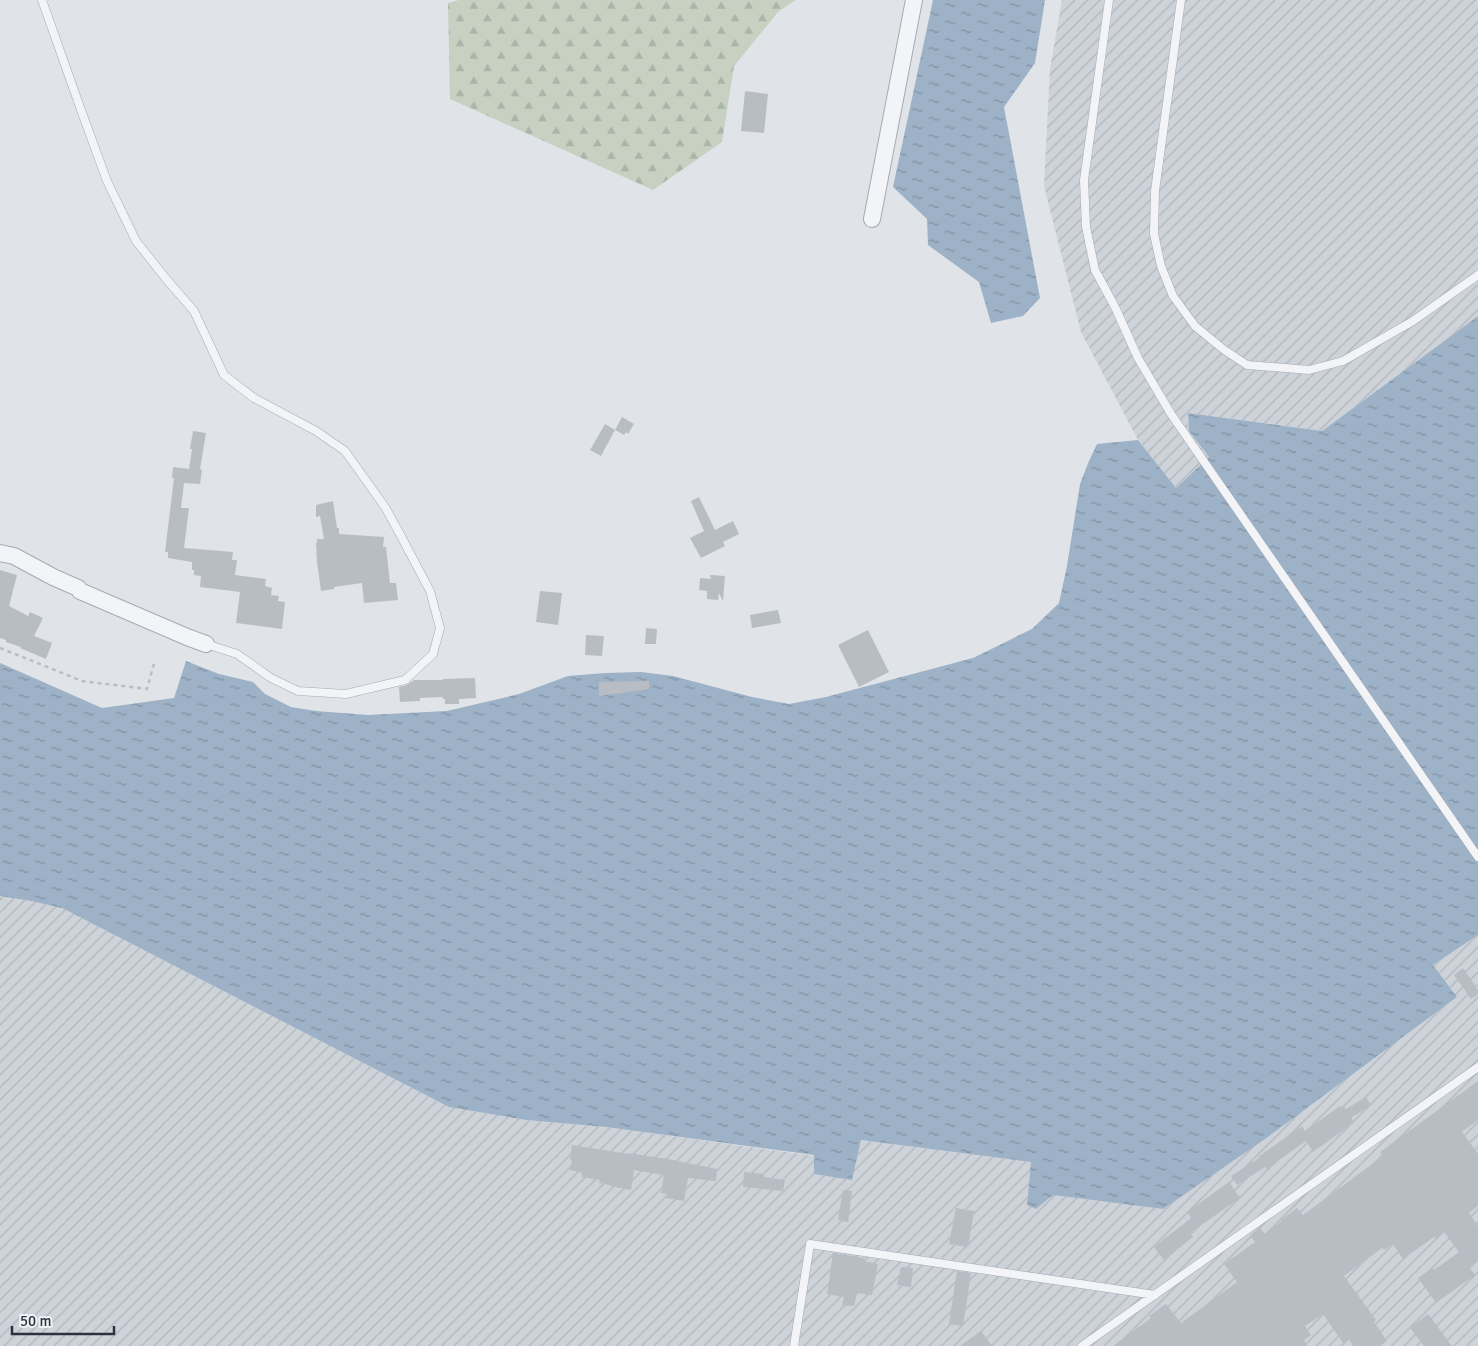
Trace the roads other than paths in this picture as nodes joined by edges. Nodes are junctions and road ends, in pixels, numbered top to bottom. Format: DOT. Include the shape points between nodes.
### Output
graph roads {
  1 [pos="42,0"];
  2 [pos="914,0"];
  3 [pos="1109,0"];
  4 [pos="1182,0"];
  5 [pos="872,219"];
  6 [pos="1478,275"];
  7 [pos="0,553"];
  8 [pos="206,644"];
  9 [pos="1478,857"];
  10 [pos="1478,1067"];
  11 [pos="1155,1295"];
  12 [pos="794,1346"];
  13 [pos="1082,1346"];
  1 -- 8 [label="lane" via="108,181 136,241 194,311 224,375 254,398 316,431 345,451 385,507 402,538 430,591 440,628 433,654 405,680 346,694 298,691 271,678 237,654"];
  2 -- 5 [label="street"];
  3 -- 9 [label="lane" via="1084,180 1086,227 1095,270 1138,358 1171,414"];
  4 -- 6 [label="lane" via="1155,191 1154,234 1173,296 1195,326 1247,365 1309,370 1343,361 1413,321"];
  7 -- 8 [label="street" via="14,556 80,591"];
  10 -- 11 [label="lane"];
  11 -- 12 [label="lane" via="810,1244"];
  11 -- 13 [label="lane"];
}
